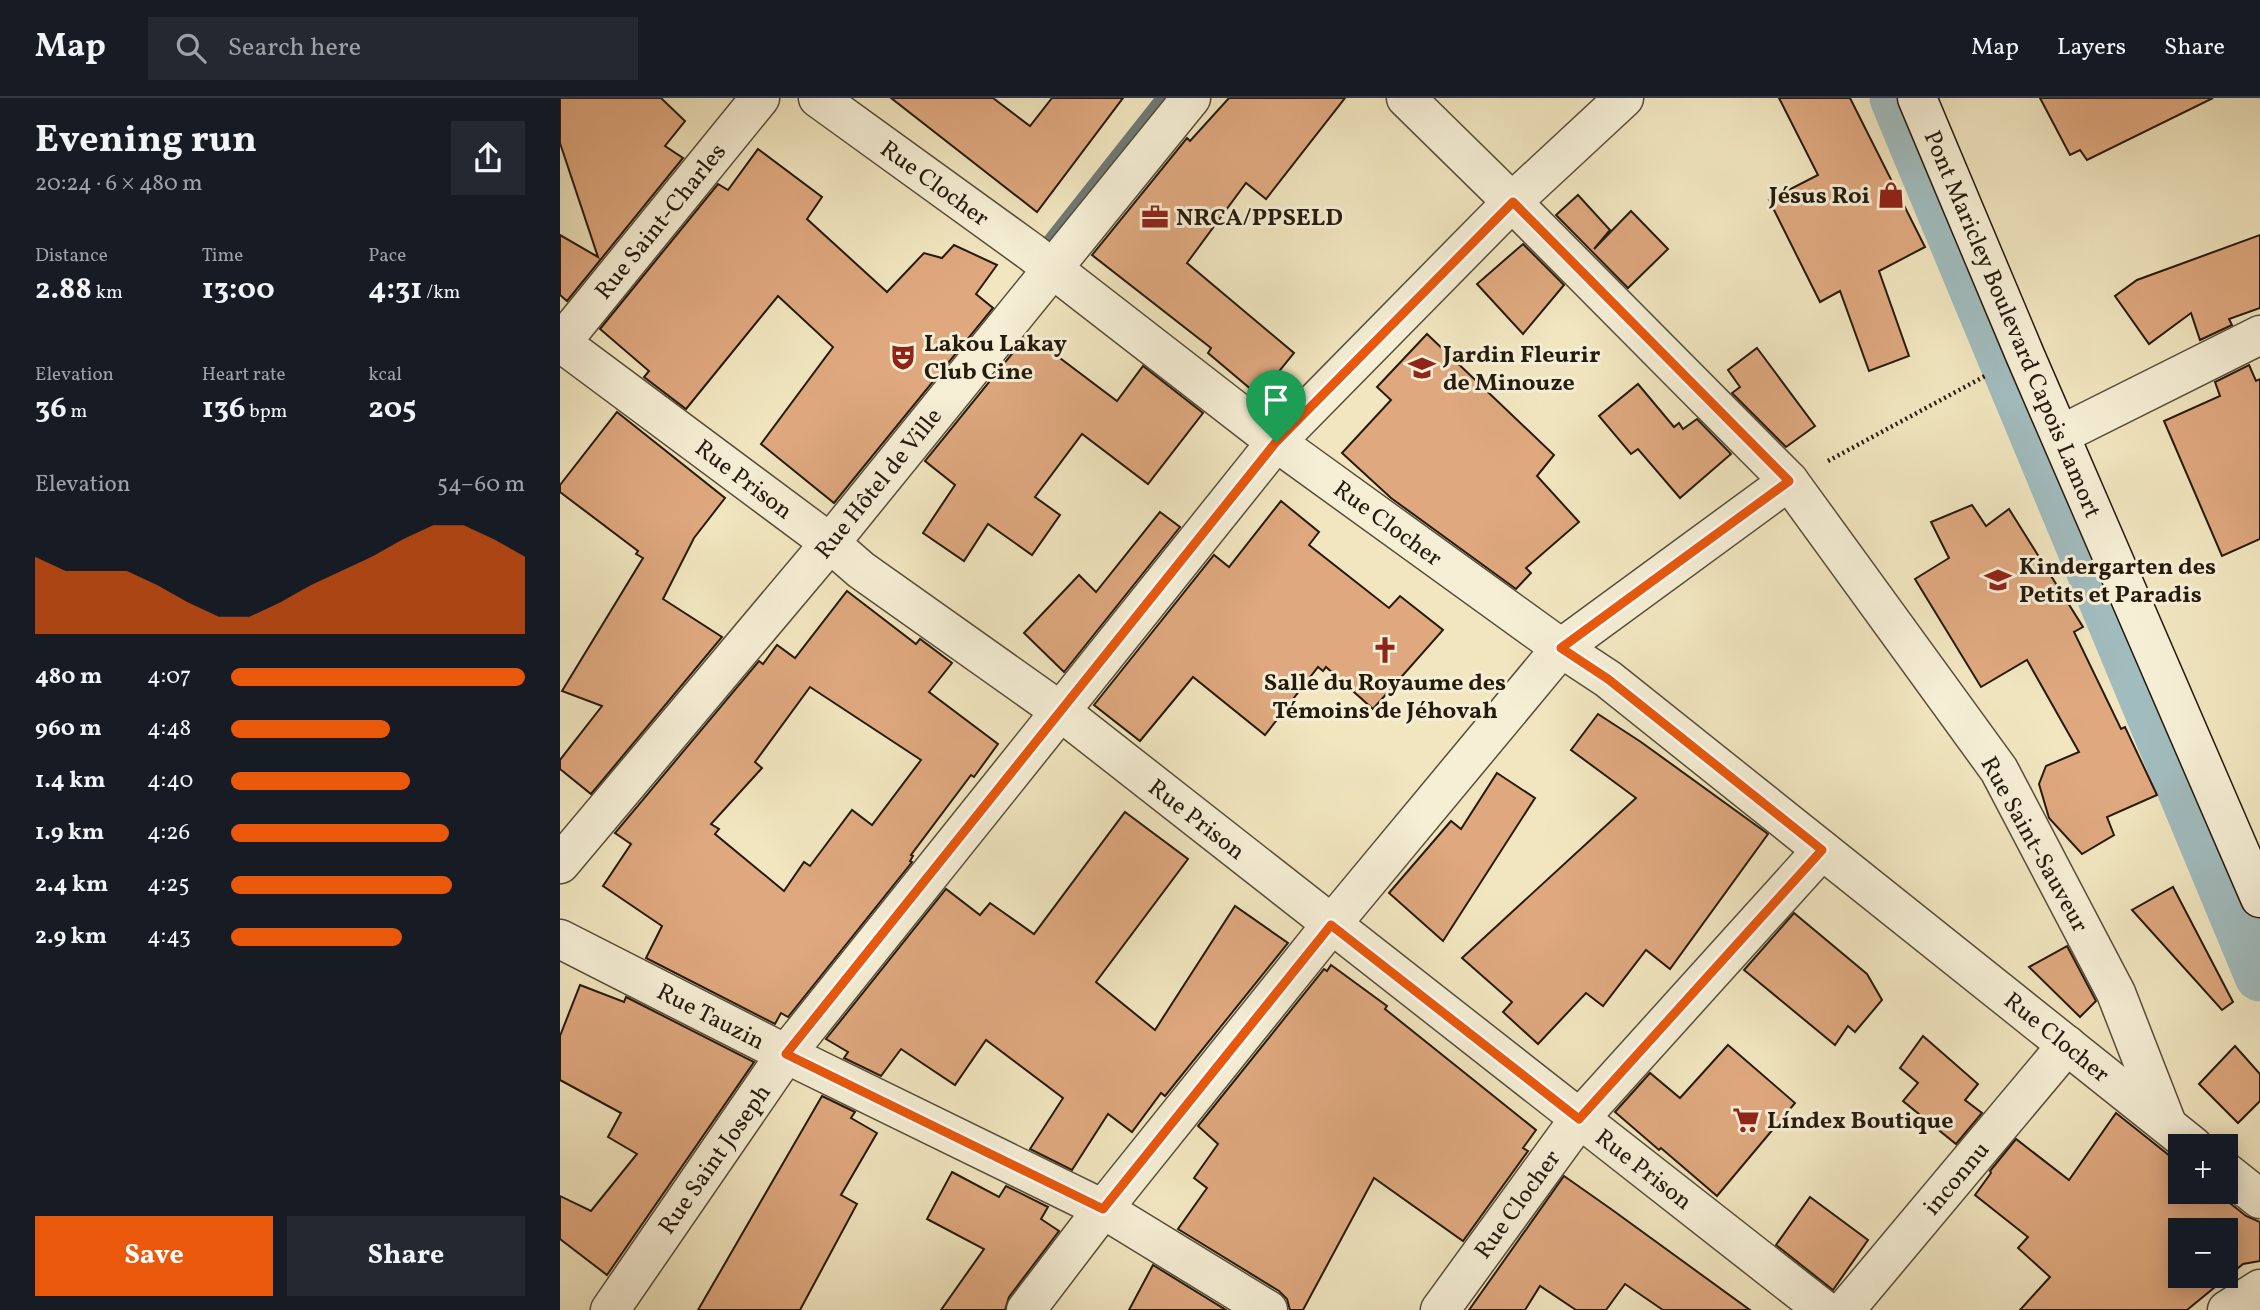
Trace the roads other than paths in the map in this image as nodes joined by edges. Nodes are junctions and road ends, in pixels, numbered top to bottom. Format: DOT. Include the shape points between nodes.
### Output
graph roads {
  1 [pos="760,98"];
  2 [pos="818,98"];
  3 [pos="1191,98"];
  4 [pos="1406,98"];
  5 [pos="1624,98"];
  6 [pos="1917,98"];
  7 [pos="1513,202"];
  8 [pos="1042,261"];
  9 [pos="2260,335"];
  10 [pos="560,343"];
  11 [pos="2060,435"];
  12 [pos="1276,442"];
  13 [pos="1789,481"];
  14 [pos="831,543"];
  15 [pos="1561,648"];
  16 [pos="1060,711"];
  17 [pos="1822,850"];
  18 [pos="560,864"];
  19 [pos="2260,898"];
  20 [pos="1331,925"];
  21 [pos="560,939"];
  22 [pos="2067,1045"];
  23 [pos="786,1054"];
  24 [pos="1579,1119"];
  25 [pos="2178,1134"];
  26 [pos="2180,1134"];
  27 [pos="2238,1182"];
  28 [pos="2260,1199"];
  29 [pos="1103,1209"];
  30 [pos="2260,1289"];
  31 [pos="610,1310"];
  32 [pos="1026,1310"];
  33 [pos="1268,1310"];
  34 [pos="1440,1310"];
  35 [pos="1824,1310"];
  36 [pos="1845,1310"];
  37 [pos="2227,1310"];
  1 -- 10 [label="street, Rue Saint-Charles"];
  2 -- 8 [label="street, Rue Clocher"];
  3 -- 8 [label="street, Rue Hôtel de Ville"];
  4 -- 7 [label="street, Rue Saint-Sauveur"];
  5 -- 7 [label="street, Rue Saint Joseph"];
  6 -- 11 [label="street, Pont Maricley Boulevard Capois Lamort"];
  7 -- 12 [label="street, Rue Saint Joseph"];
  7 -- 13 [label="street, Rue Saint-Sauveur"];
  8 -- 12 [label="street, Rue Clocher"];
  8 -- 14 [label="street, Rue Hôtel de Ville"];
  9 -- 11 [label="street"];
  10 -- 14 [label="street, Rue Prison"];
  11 -- 19 [label="street, Pont Maricley Boulevard Capois Lamort"];
  12 -- 15 [label="street, Rue Clocher"];
  12 -- 16 [label="street, Rue Saint Joseph"];
  13 -- 15 [label="street"];
  13 -- 26 [label="street, Rue Saint-Sauveur" via="1999,770 2116,993"];
  14 -- 16 [label="street, Rue Prison" via="861,570"];
  14 -- 18 [label="street, Rue Hôtel de Ville"];
  15 -- 17 [label="street, Rue Clocher" via="1608,679"];
  15 -- 20 [label="street"];
  16 -- 20 [label="street, Rue Prison"];
  16 -- 23 [label="street, Rue Saint Joseph"];
  17 -- 22 [label="street, Rue Clocher"];
  17 -- 24 [label="street, Rue Clocher"];
  20 -- 24 [label="street, Rue Prison"];
  20 -- 29 [label="street"];
  21 -- 23 [label="street, Rue Tauzin"];
  22 -- 25 [label="street, Rue Clocher"];
  22 -- 36 [label="street, inconnu"];
  23 -- 29 [label="street, Rue Tauzin"];
  23 -- 31 [label="street, Rue Saint Joseph"];
  24 -- 34 [label="street, Rue Clocher"];
  24 -- 35 [label="street, Rue Prison"];
  27 -- 28 [label="street"];
  29 -- 32 [label="street"];
  29 -- 33 [label="street, Rue Tauzin"];
  30 -- 37 [label="street"];
}
